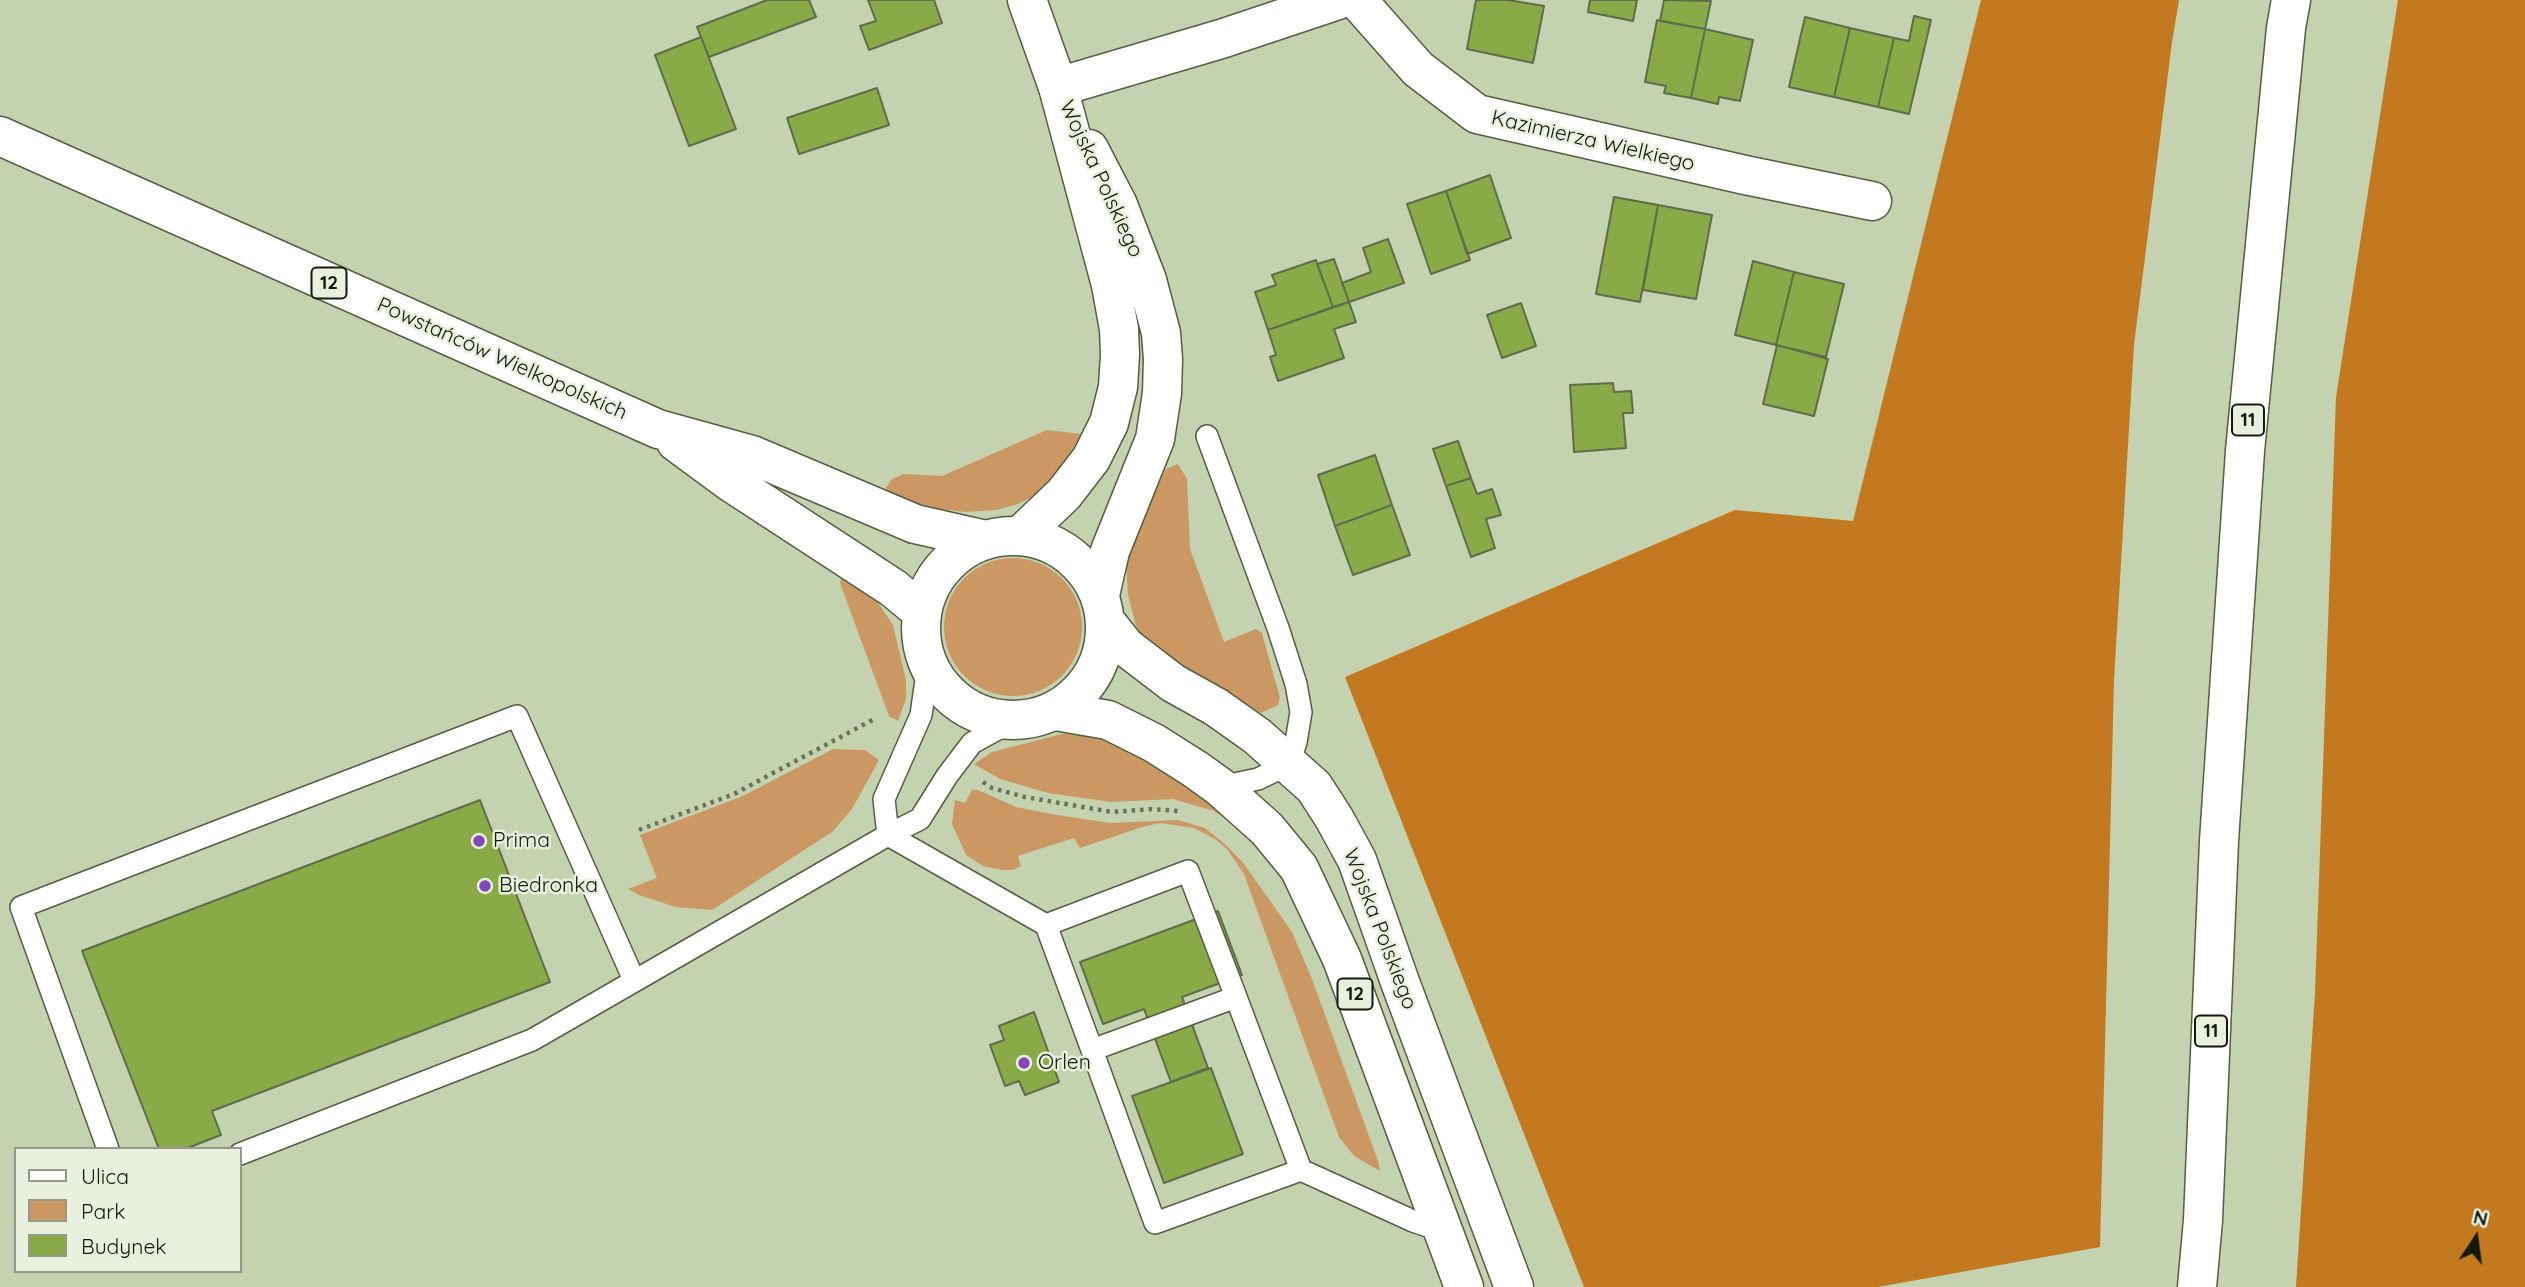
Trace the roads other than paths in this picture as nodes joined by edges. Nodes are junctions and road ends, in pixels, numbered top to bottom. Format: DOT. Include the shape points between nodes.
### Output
graph roads {
  1 [pos="1027,0"];
  2 [pos="1284,0"];
  3 [pos="1338,0"];
  4 [pos="1357,0"];
  5 [pos="2291,0"];
  6 [pos="1221,39"];
  7 [pos="1058,87"];
  8 [pos="0,136"];
  9 [pos="1872,201"];
  10 [pos="658,429"];
  11 [pos="1208,436"];
  12 [pos="1003,538"];
  13 [pos="1103,608"];
  14 [pos="922,612"];
  15 [pos="928,666"];
  16 [pos="1056,711"];
  17 [pos="1012,721"];
  18 [pos="1289,764"];
  19 [pos="1220,786"];
  20 [pos="888,835"];
  21 [pos="1046,925"];
  22 [pos="634,980"];
  23 [pos="1236,997"];
  24 [pos="1092,1050"];
  25 [pos="107,1147"];
  26 [pos="242,1153"];
  27 [pos="1301,1170"];
  28 [pos="1442,1231"];
  29 [pos="1464,1287"];
  30 [pos="1514,1287"];
  31 [pos="2197,1287"];
  1 -- 7 [label="main road, Wojska Polskiego"];
  2 -- 6 [label="main road"];
  3 -- 6 [label="main road"];
  4 -- 9 [label="main road, Kazimierza Wielkiego" via="1418,69 1477,114"];
  5 -- 31 [label="main road, 11" via="2245,451 2219,841"];
  6 -- 7 [label="main road"];
  7 -- 12 [label="main road, Wojska Polskiego" via="1111,285 1119,329 1118,387 1109,423 1091,460 1064,494"];
  7 -- 13 [label="main road, Wojska Polskiego" via="1118,205 1161,332 1162,393 1155,439 1110,551"];
  8 -- 10 [label="main road, Powstańców Wielkopolskich / 12"];
  10 -- 12 [label="main road, Powstańców Wielkopolskich / 12" via="752,455 915,524"];
  10 -- 14 [label="main road, Powstańców Wielkopolskich / 12"];
  11 -- 18 [label="lane" via="1296,684 1301,712"];
  12 -- 13 [label="main road, 12" via="1046,541 1069,553 1087,572"];
  12 -- 14 [label="main road, 12" via="963,551 944,567"];
  13 -- 16 [label="main road, 12" via="1104,649 1095,673 1078,695"];
  13 -- 18 [label="main road, Wojska Polskiego / 12" via="1126,647 1257,736"];
  14 -- 15 [label="main road, 12" via="921,639"];
  15 -- 17 [label="main road, 12" via="942,688 962,705 986,717"];
  15 -- 20 [label="lane" via="921,715 884,799"];
  16 -- 17 [label="main road, 12"];
  16 -- 19 [label="main road, 12" via="1108,720 1154,743"];
  17 -- 20 [label="lane" via="972,743 920,819"];
  18 -- 19 [label="lane" via="1258,779"];
  18 -- 30 [label="main road, Wojska Polskiego / 12" via="1314,787 1357,860"];
  19 -- 28 [label="main road, 12" via="1267,829 1299,868 1325,920"];
  20 -- 21 [label="lane"];
  20 -- 22 [label="lane"];
  21 -- 23 [label="lane" via="1188,871"];
  21 -- 24 [label="lane"];
  22 -- 25 [label="lane" via="517,716 21,907"];
  22 -- 26 [label="lane" via="532,1040"];
  23 -- 24 [label="lane"];
  23 -- 27 [label="lane"];
  24 -- 27 [label="lane" via="1155,1223"];
  27 -- 28 [label="lane"];
  28 -- 29 [label="main road, 12"];
}
